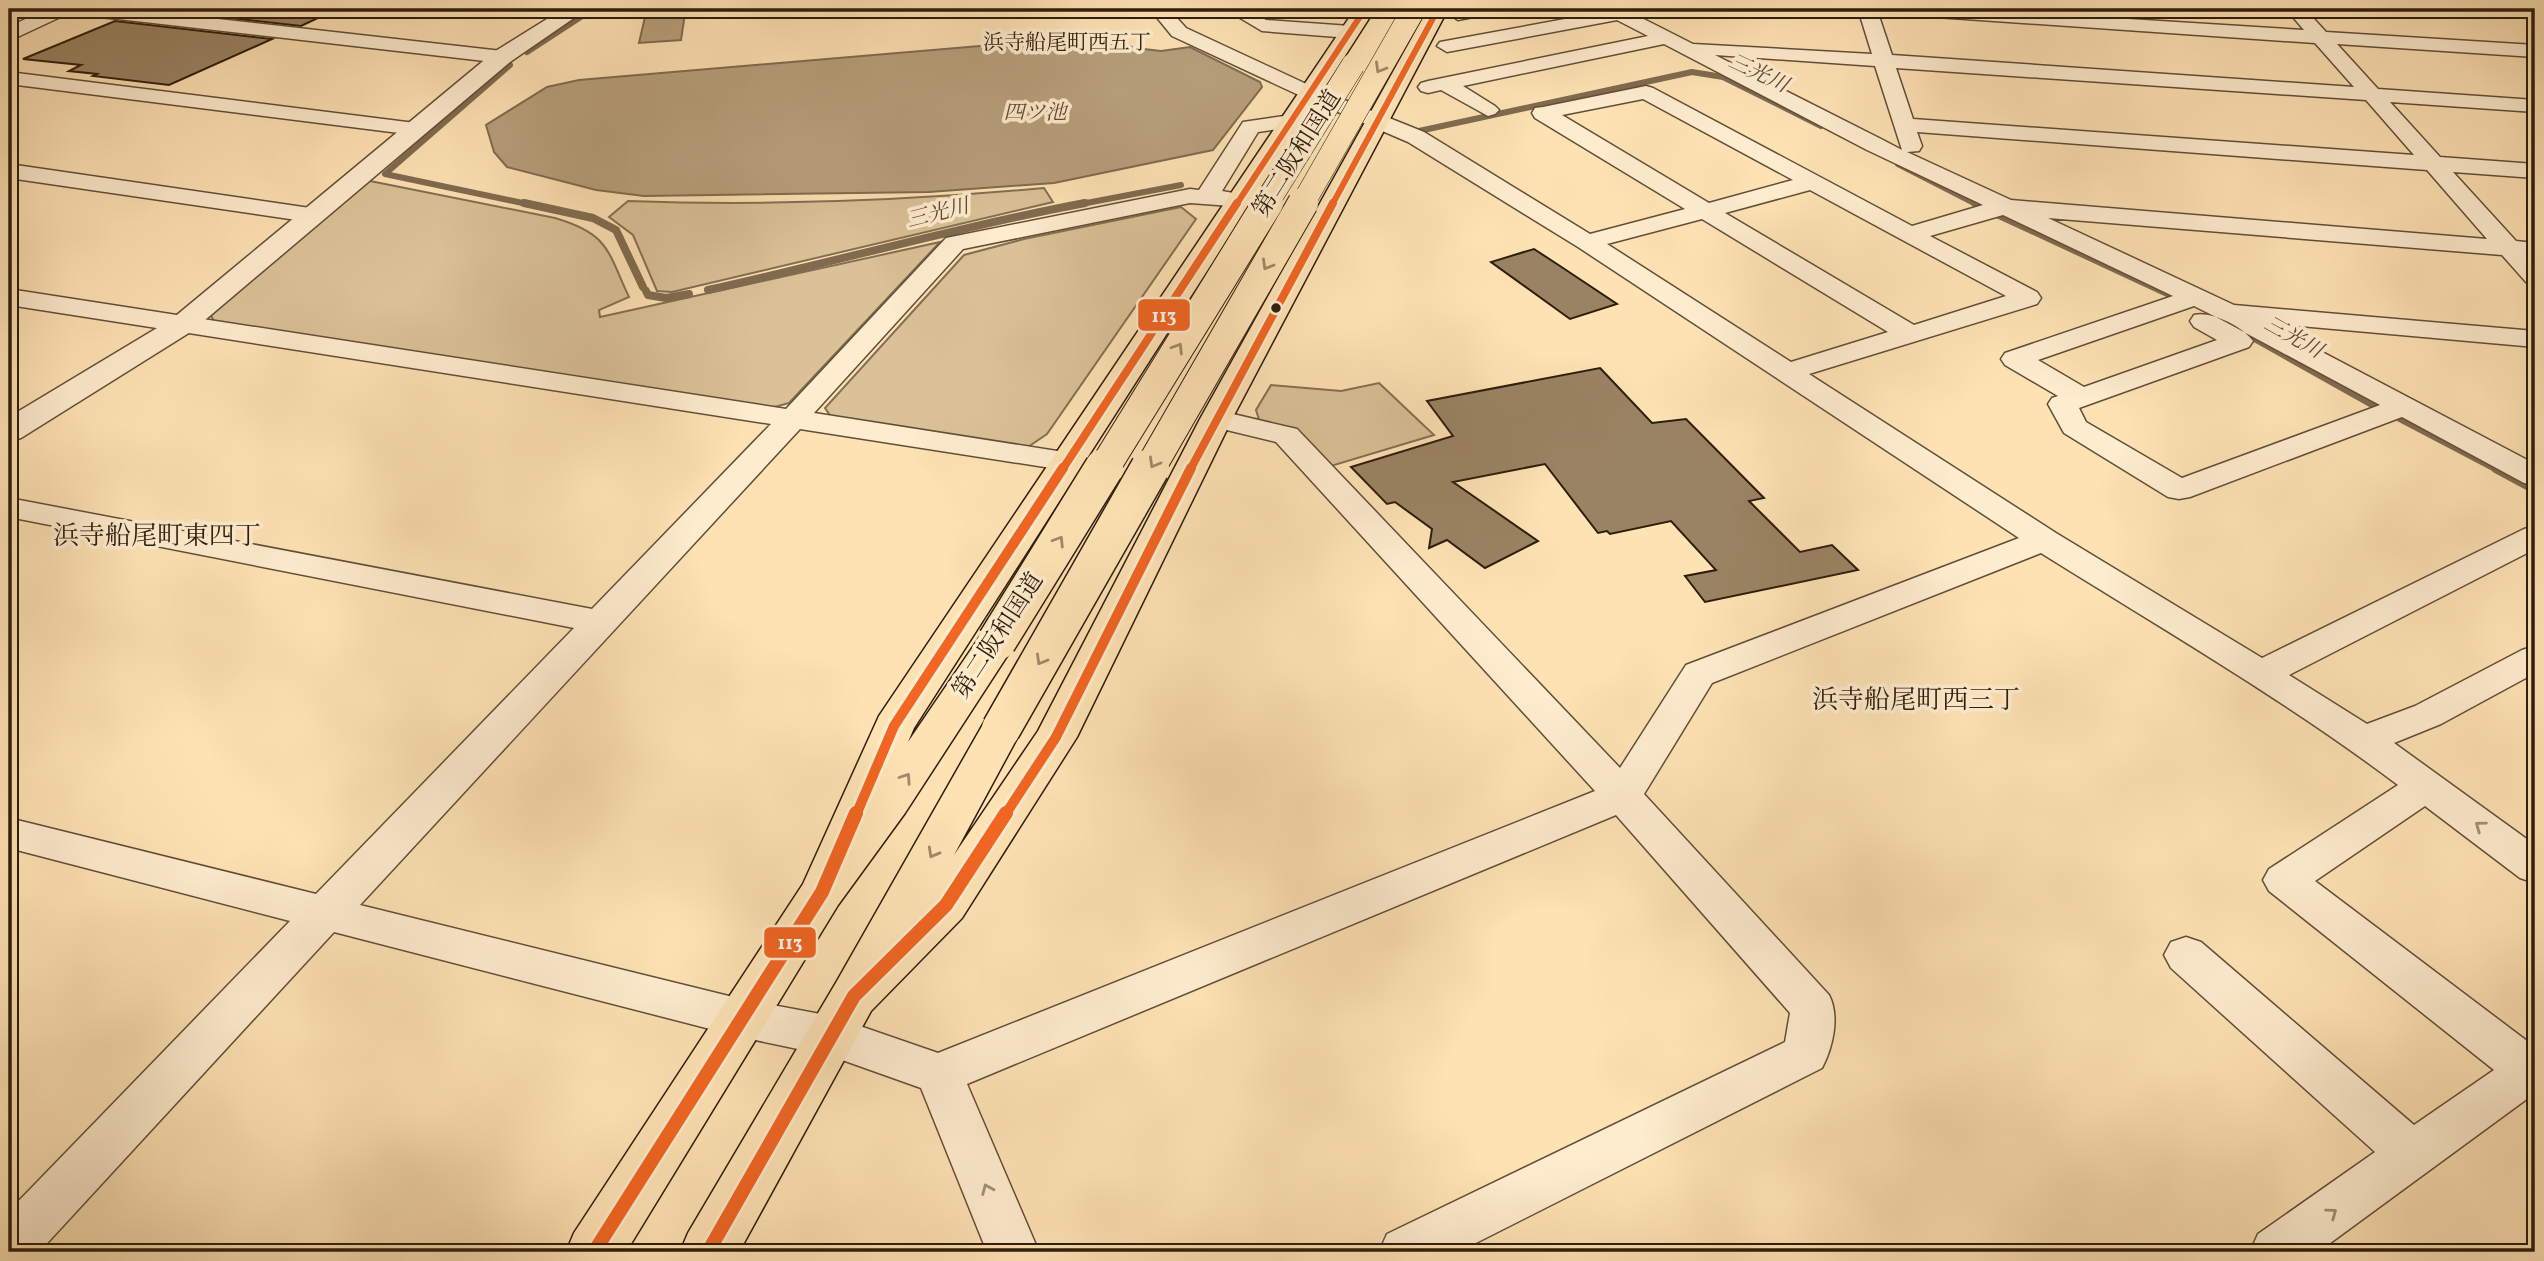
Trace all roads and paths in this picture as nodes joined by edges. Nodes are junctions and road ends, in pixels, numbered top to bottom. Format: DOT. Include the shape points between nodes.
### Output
graph roads {
  1 [pos="62,9"];
  2 [pos="83,9"];
  3 [pos="577,9"];
  4 [pos="1159,9"];
  5 [pos="1234,9"];
  6 [pos="1365,9"];
  7 [pos="1388,9"];
  8 [pos="1414,9"];
  9 [pos="1487,9"];
  10 [pos="1867,9"];
  11 [pos="1883,9"];
  12 [pos="1448,11"];
  13 [pos="1615,11"];
  14 [pos="2289,11"];
  15 [pos="2325,15"];
  16 [pos="2109,16"];
  17 [pos="2481,25"];
  18 [pos="1350,32"];
  19 [pos="9,35"];
  20 [pos="2320,37"];
  21 [pos="1666,38"];
  22 [pos="1447,46"];
  23 [pos="1685,47"];
  24 [pos="2509,50"];
  25 [pos="2535,51"];
  26 [pos="1595,52"];
  27 [pos="502,57"];
  28 [pos="1886,62"];
  29 [pos="1520,68"];
  30 [pos="1628,72"];
  31 [pos="9,78"];
  32 [pos="1552,87"];
  33 [pos="1310,93"];
  34 [pos="2372,95"];
  35 [pos="2535,106"];
  36 [pos="1488,110"];
  37 [pos="1378,120"];
  38 [pos="1905,125"];
  39 [pos="415,129"];
  40 [pos="2433,164"];
  41 [pos="1917,166"];
  42 [pos="9,171"];
  43 [pos="2535,171"];
  44 [pos="1814,183"];
  45 [pos="1222,198"];
  46 [pos="1993,210"];
  47 [pos="1706,212"];
  48 [pos="310,215"];
  49 [pos="1909,234"];
  50 [pos="1587,242"];
  51 [pos="2508,248"];
  52 [pos="2535,250"];
  53 [pos="2535,278"];
  54 [pos="9,298"];
  55 [pos="2185,301"];
  56 [pos="2225,311"];
  57 [pos="182,325"];
  58 [pos="1910,334"];
  59 [pos="2535,339"];
  60 [pos="1786,373"];
  61 [pos="2081,397"];
  62 [pos="2402,407"];
  63 [pos="793,419"];
  64 [pos="1216,419"];
  65 [pos="9,431"];
  66 [pos="1070,462"];
  67 [pos="2535,476"];
  68 [pos="9,507"];
  69 [pos="2535,536"];
  70 [pos="2044,540"];
  71 [pos="601,622"];
  72 [pos="2535,658"];
  73 [pos="2261,674"];
  74 [pos="2364,740"];
  75 [pos="2426,786"];
  76 [pos="1623,796"];
  77 [pos="9,833"];
  78 [pos="2535,867"];
  79 [pos="822,892"];
  80 [pos="325,913"];
  81 [pos="2186,955"];
  82 [pos="842,1016"];
  83 [pos="741,1018"];
  84 [pos="2532,1069"];
  85 [pos="939,1074"];
  86 [pos="2413,1155"];
  87 [pos="9,1247"];
  88 [pos="594,1252"];
  89 [pos="708,1252"];
  90 [pos="1013,1252"];
  91 [pos="1405,1252"];
  92 [pos="2276,1252"];
  1 -- 19 [label="street"];
  2 -- 27 [label="street"];
  3 -- 27 [label="street"];
  4 -- 33 [label="street" via="1178,32"];
  5 -- 18 [label="street" via="1262,25"];
  6 -- 18 [label="highway"];
  79 -- 7 [label="highway, 第二阪和国道, one-way, bridge" via="890,802 997,641"];
  8 -- 82 [label="highway, 第二阪和国道, one-way, bridge"];
  9 -- 12 [label="street"];
  10 -- 28 [label="street"];
  11 -- 16 [label="street"];
  12 -- 37 [label="highway"];
  13 -- 21 [label="street"];
  13 -- 22 [label="street"];
  14 -- 15 [label="street"];
  14 -- 20 [label="street"];
  16 -- 20 [label="street"];
  17 -- 24 [label="street"];
  18 -- 33 [label="highway"];
  20 -- 24 [label="street"];
  20 -- 34 [label="street"];
  21 -- 23 [label="street"];
  21 -- 26 [label="street"];
  23 -- 28 [label="street"];
  23 -- 41 [label="street"];
  24 -- 25 [label="street"];
  26 -- 29 [label="street"];
  26 -- 30 [label="street"];
  27 -- 39 [label="street"];
  28 -- 34 [label="street"];
  28 -- 38 [label="street"];
  29 -- 32 [label="street"];
  29 -- 36 [label="street" via="1437,85"];
  31 -- 39 [label="street"];
  33 -- 37 [label="street"];
  33 -- 45 [label="highway"];
  34 -- 35 [label="street"];
  34 -- 40 [label="street"];
  37 -- 50 [label="street" via="1416,138"];
  37 -- 64 [label="highway"];
  38 -- 40 [label="street"];
  38 -- 41 [label="street"];
  39 -- 48 [label="street"];
  40 -- 43 [label="street"];
  40 -- 51 [label="street"];
  41 -- 46 [label="street"];
  42 -- 48 [label="street"];
  44 -- 47 [label="street"];
  44 -- 47 [label="street" via="1646,92 1543,113"];
  44 -- 49 [label="street"];
  45 -- 63 [label="street" via="1191,196 954,243"];
  45 -- 66 [label="highway"];
  46 -- 49 [label="street"];
  46 -- 51 [label="street"];
  46 -- 55 [label="street"];
  47 -- 50 [label="street"];
  47 -- 58 [label="street"];
  48 -- 57 [label="street"];
  49 -- 58 [label="street" via="2028,298"];
  50 -- 60 [label="street"];
  51 -- 52 [label="street"];
  51 -- 53 [label="street"];
  54 -- 57 [label="street"];
  55 -- 56 [label="street"];
  55 -- 61 [label="street" via="2239,341"];
  55 -- 61 [label="street" via="2015,359"];
  56 -- 59 [label="street"];
  56 -- 62 [label="street"];
  57 -- 63 [label="street"];
  57 -- 65 [label="street"];
  58 -- 60 [label="street"];
  60 -- 70 [label="street"];
  61 -- 62 [label="street" via="2062,404 2074,427 2179,490"];
  62 -- 67 [label="street"];
  63 -- 66 [label="street"];
  63 -- 71 [label="street"];
  64 -- 76 [label="street" via="1286,435"];
  64 -- 82 [label="highway" via="1056,737 946,905"];
  66 -- 79 [label="highway" via="894,726"];
  68 -- 71 [label="street"];
  69 -- 73 [label="street"];
  70 -- 73 [label="street"];
  70 -- 76 [label="street" via="1699,674"];
  71 -- 80 [label="street"];
  72 -- 74 [label="street" via="2428,715"];
  73 -- 74 [label="street"];
  74 -- 75 [label="street"];
  78 -- 75 [label="street, one-way"];
  75 -- 84 [label="street" via="2284,880"];
  76 -- 85 [label="street"];
  76 -- 91 [label="street" via="1813,1008 1806,1054"];
  77 -- 80 [label="street"];
  79 -- 83 [label="highway, 第二阪和国道"];
  80 -- 83 [label="street"];
  80 -- 87 [label="street"];
  81 -- 86 [label="street"];
  82 -- 83 [label="street"];
  82 -- 85 [label="street"];
  82 -- 89 [label="highway, 第二阪和国道"];
  83 -- 88 [label="highway, 第二阪和国道"];
  84 -- 86 [label="street"];
  90 -- 85 [label="street, one-way"];
  92 -- 86 [label="street, one-way"];
}
